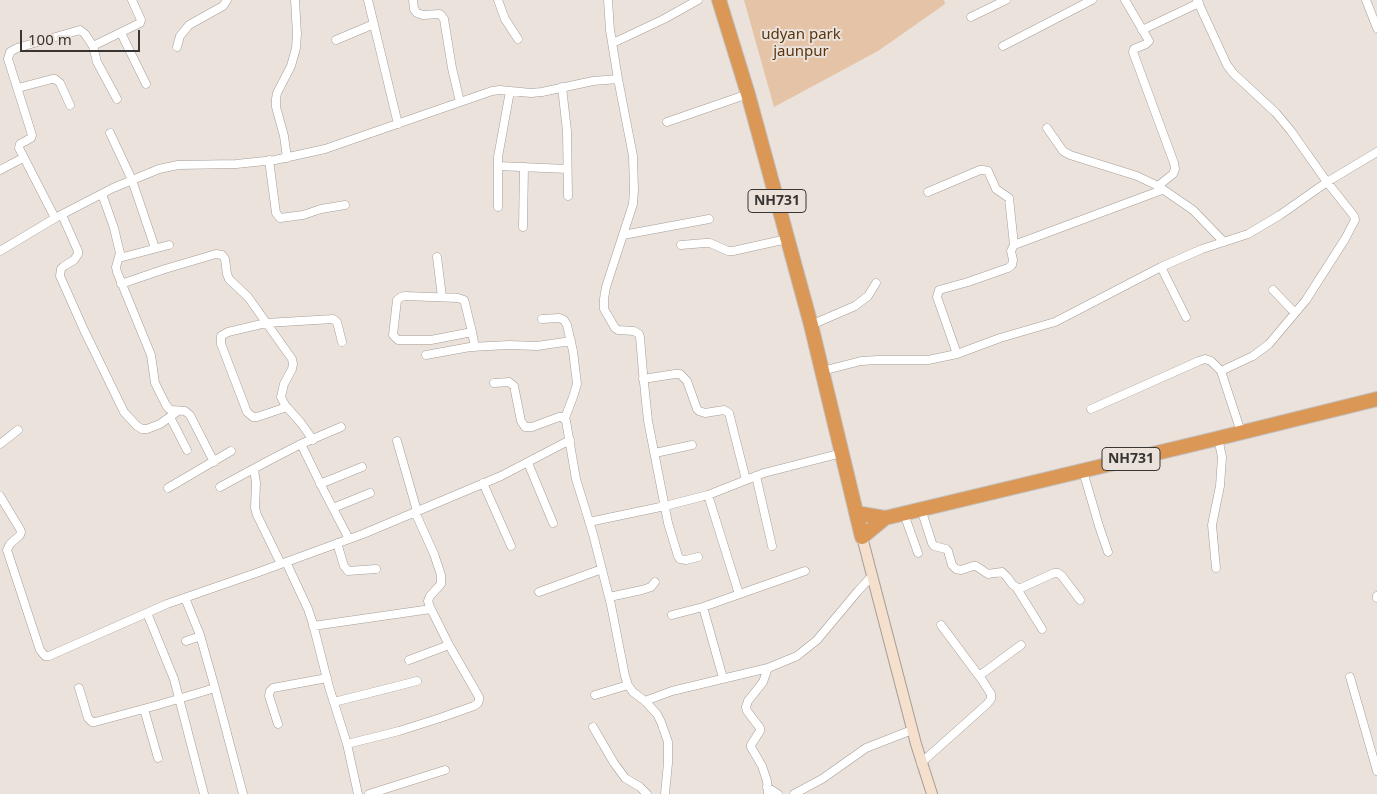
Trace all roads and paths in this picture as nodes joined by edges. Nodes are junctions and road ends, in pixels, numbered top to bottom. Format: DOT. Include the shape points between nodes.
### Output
graph roads {
  1 [pos="132,0"];
  2 [pos="227,0"];
  3 [pos="296,0"];
  4 [pos="368,0"];
  5 [pos="413,0"];
  6 [pos="498,0"];
  7 [pos="608,0"];
  8 [pos="698,0"];
  9 [pos="719,0"];
  10 [pos="1006,0"];
  11 [pos="1092,0"];
  12 [pos="1125,0"];
  13 [pos="1366,0"];
  14 [pos="996,2"];
  15 [pos="1198,2"];
  16 [pos="971,17"];
  17 [pos="374,24"];
  18 [pos="1377,28"];
  19 [pos="1142,30"];
  20 [pos="121,33"];
  21 [pos="518,39"];
  22 [pos="336,40"];
  23 [pos="613,43"];
  24 [pos="93,46"];
  25 [pos="1003,46"];
  26 [pos="177,47"];
  27 [pos="618,79"];
  28 [pos="146,84"];
  29 [pos="562,87"];
  30 [pos="18,88"];
  31 [pos="510,91"];
  32 [pos="748,94"];
  33 [pos="117,99"];
  34 [pos="460,102"];
  35 [pos="70,105"];
  36 [pos="668,122"];
  37 [pos="398,124"];
  38 [pos="1047,128"];
  39 [pos="110,133"];
  40 [pos="1377,152"];
  41 [pos="24,158"];
  42 [pos="287,158"];
  43 [pos="269,160"];
  44 [pos="498,166"];
  45 [pos="524,167"];
  46 [pos="0,170"];
  47 [pos="567,170"];
  48 [pos="132,180"];
  49 [pos="1327,182"];
  50 [pos="1160,188"];
  51 [pos="928,192"];
  52 [pos="102,194"];
  53 [pos="568,196"];
  54 [pos="345,206"];
  55 [pos="498,207"];
  56 [pos="59,216"];
  57 [pos="709,219"];
  58 [pos="524,227"];
  59 [pos="623,235"];
  60 [pos="787,240"];
  61 [pos="1224,242"];
  62 [pos="169,244"];
  63 [pos="1014,245"];
  64 [pos="681,246"];
  65 [pos="155,248"];
  66 [pos="0,251"];
  67 [pos="119,258"];
  68 [pos="437,258"];
  69 [pos="1161,267"];
  70 [pos="876,283"];
  71 [pos="121,284"];
  72 [pos="1273,290"];
  73 [pos="442,297"];
  74 [pos="1295,313"];
  75 [pos="1186,317"];
  76 [pos="542,319"];
  77 [pos="266,323"];
  78 [pos="811,325"];
  79 [pos="472,332"];
  80 [pos="571,341"];
  81 [pos="342,342"];
  82 [pos="475,347"];
  83 [pos="957,354"];
  84 [pos="426,355"];
  85 [pos="822,371"];
  86 [pos="1221,372"];
  87 [pos="644,379"];
  88 [pos="494,383"];
  89 [pos="1377,399"];
  90 [pos="287,408"];
  91 [pos="1092,409"];
  92 [pos="178,411"];
  93 [pos="170,417"];
  94 [pos="565,418"];
  95 [pos="341,428"];
  96 [pos="18,430"];
  97 [pos="1241,432"];
  98 [pos="1218,438"];
  99 [pos="313,440"];
  100 [pos="570,440"];
  101 [pos="397,441"];
  102 [pos="0,444"];
  103 [pos="302,444"];
  104 [pos="692,445"];
  105 [pos="187,450"];
  106 [pos="231,451"];
  107 [pos="655,453"];
  108 [pos="842,454"];
  109 [pos="214,462"];
  110 [pos="528,463"];
  111 [pos="362,467"];
  112 [pos="254,468"];
  113 [pos="1084,471"];
  114 [pos="756,476"];
  115 [pos="746,480"];
  116 [pos="320,484"];
  117 [pos="483,484"];
  118 [pos="220,487"];
  119 [pos="168,488"];
  120 [pos="370,493"];
  121 [pos="708,495"];
  122 [pos="0,496"];
  123 [pos="665,506"];
  124 [pos="333,508"];
  125 [pos="921,509"];
  126 [pos="416,512"];
  127 [pos="856,513"];
  128 [pos="904,514"];
  129 [pos="885,518"];
  130 [pos="553,522"];
  131 [pos="589,522"];
  132 [pos="862,536"];
  133 [pos="349,538"];
  134 [pos="337,543"];
  135 [pos="510,546"];
  136 [pos="772,546"];
  137 [pos="1108,552"];
  138 [pos="918,554"];
  139 [pos="698,557"];
  140 [pos="284,563"];
  141 [pos="1216,568"];
  142 [pos="376,569"];
  143 [pos="602,569"];
  144 [pos="805,571"];
  145 [pos="872,576"];
  146 [pos="655,582"];
  147 [pos="1016,587"];
  148 [pos="539,592"];
  149 [pos="739,594"];
  150 [pos="609,597"];
  151 [pos="185,598"];
  152 [pos="1080,600"];
  153 [pos="702,607"];
  154 [pos="431,609"];
  155 [pos="147,612"];
  156 [pos="672,615"];
  157 [pos="941,625"];
  158 [pos="313,626"];
  159 [pos="1042,629"];
  160 [pos="200,635"];
  161 [pos="186,641"];
  162 [pos="449,645"];
  163 [pos="1021,645"];
  164 [pos="409,660"];
  165 [pos="768,668"];
  166 [pos="980,676"];
  167 [pos="1350,677"];
  168 [pos="327,678"];
  169 [pos="723,678"];
  170 [pos="416,681"];
  171 [pos="628,685"];
  172 [pos="80,688"];
  173 [pos="215,688"];
  174 [pos="595,695"];
  175 [pos="179,698"];
  176 [pos="645,701"];
  177 [pos="334,702"];
  178 [pos="144,709"];
  179 [pos="278,724"];
  180 [pos="593,727"];
  181 [pos="912,730"];
  182 [pos="347,744"];
  183 [pos="158,758"];
  184 [pos="921,763"];
  185 [pos="445,770"];
  186 [pos="1377,771"];
  187 [pos="768,790"];
  188 [pos="204,794"];
  189 [pos="243,794"];
  190 [pos="358,794"];
  191 [pos="369,794"];
  192 [pos="647,794"];
  193 [pos="665,794"];
  194 [pos="778,794"];
  195 [pos="794,794"];
  196 [pos="932,794"];
  1 -- 20 [label="street" via="141,20"];
  2 -- 26 [label="street" via="223,6 189,25 180,36"];
  3 -- 42 [label="street" via="296,48 276,99"];
  4 -- 17 [label="street"];
  5 -- 34 [label="street" via="417,13 440,14 444,19"];
  6 -- 21 [label="street"];
  7 -- 23 [label="street"];
  8 -- 23 [label="street"];
  9 -- 32 [label="highway, NH731"];
  10 -- 14 [label="street"];
  11 -- 25 [label="street"];
  12 -- 19 [label="street"];
  13 -- 18 [label="street"];
  14 -- 16 [label="street"];
  15 -- 19 [label="street"];
  15 -- 49 [label="street" via="1227,65 1291,131"];
  17 -- 22 [label="street"];
  17 -- 37 [label="street"];
  19 -- 50 [label="street" via="1148,42 1133,52 1175,169"];
  20 -- 24 [label="street"];
  20 -- 28 [label="street"];
  23 -- 27 [label="street"];
  24 -- 30 [label="street" via="82,31 77,30 13,49 8,59"];
  24 -- 33 [label="street" via="97,62"];
  27 -- 29 [label="street"];
  27 -- 59 [label="street" via="634,172 633,204"];
  29 -- 31 [label="street" via="530,93"];
  29 -- 47 [label="street"];
  30 -- 35 [label="street" via="52,78 60,83"];
  30 -- 41 [label="street" via="32,135 19,146"];
  31 -- 34 [label="street" via="492,91"];
  31 -- 44 [label="street"];
  32 -- 36 [label="street"];
  32 -- 60 [label="highway, NH731"];
  34 -- 37 [label="street"];
  37 -- 42 [label="street" via="326,149"];
  38 -- 50 [label="street" via="1063,151 1070,155 1136,176"];
  39 -- 48 [label="street"];
  40 -- 49 [label="street"];
  41 -- 46 [label="street"];
  41 -- 56 [label="street"];
  42 -- 43 [label="street"];
  43 -- 48 [label="street" via="178,165"];
  43 -- 54 [label="street" via="276,213 280,218"];
  44 -- 45 [label="street"];
  44 -- 55 [label="street"];
  45 -- 47 [label="street"];
  45 -- 58 [label="street"];
  47 -- 53 [label="street"];
  48 -- 52 [label="street"];
  48 -- 65 [label="street"];
  49 -- 61 [label="street" via="1248,234"];
  49 -- 74 [label="street" via="1355,220 1312,292"];
  50 -- 61 [label="street" via="1193,210"];
  50 -- 63 [label="street"];
  51 -- 63 [label="street" via="980,170 988,171 996,188 1009,198"];
  52 -- 56 [label="street"];
  52 -- 67 [label="street" via="114,228"];
  56 -- 66 [label="street"];
  56 -- 93 [label="street" via="78,251 74,260 61,269 60,276 124,412 137,426 147,429"];
  57 -- 59 [label="street"];
  59 -- 87 [label="street" via="603,304 615,328 639,334"];
  60 -- 64 [label="street" via="733,251 722,250 710,243"];
  60 -- 78 [label="highway, NH731"];
  61 -- 69 [label="street"];
  62 -- 65 [label="street"];
  63 -- 83 [label="street" via="1012,265 1008,268 941,288 937,292"];
  65 -- 67 [label="street"];
  67 -- 71 [label="street" via="116,267"];
  68 -- 73 [label="street"];
  69 -- 75 [label="street"];
  69 -- 83 [label="street" via="1055,322"];
  70 -- 78 [label="street" via="868,296 855,306"];
  71 -- 77 [label="street" via="219,254 225,259 230,279 244,292"];
  71 -- 92 [label="street" via="151,355 155,383 166,406"];
  72 -- 74 [label="street"];
  73 -- 79 [label="street" via="464,300"];
  73 -- 79 [label="street" via="399,298 395,305 395,338 403,341 432,340"];
  74 -- 86 [label="street" via="1262,351"];
  76 -- 80 [label="street" via="562,318"];
  77 -- 81 [label="street" via="333,319 337,322"];
  77 -- 90 [label="street" via="292,359 293,364 281,391"];
  77 -- 90 [label="street" via="224,334 221,344 250,415 257,417"];
  78 -- 85 [label="highway, NH731"];
  79 -- 82 [label="street"];
  80 -- 82 [label="street"];
  80 -- 94 [label="street" via="577,384"];
  82 -- 84 [label="street"];
  83 -- 85 [label="street" via="928,360 861,361"];
  85 -- 108 [label="highway, NH731"];
  86 -- 91 [label="street" via="1211,361 1199,361"];
  86 -- 97 [label="street"];
  87 -- 107 [label="street"];
  87 -- 115 [label="street" via="680,374 687,381 699,411 724,410 729,413"];
  88 -- 94 [label="street" via="509,382 514,386 525,428"];
  89 -- 97 [label="highway, NH731"];
  90 -- 99 [label="street"];
  92 -- 93 [label="street"];
  92 -- 109 [label="street" via="190,415"];
  93 -- 105 [label="street"];
  94 -- 100 [label="street"];
  95 -- 99 [label="street"];
  96 -- 102 [label="street"];
  97 -- 98 [label="highway, NH731"];
  98 -- 113 [label="highway, NH731"];
  98 -- 141 [label="street" via="1222,457 1212,525"];
  99 -- 103 [label="street"];
  100 -- 110 [label="street"];
  100 -- 131 [label="street" via="576,479"];
  101 -- 126 [label="street"];
  103 -- 112 [label="street"];
  103 -- 116 [label="street"];
  104 -- 107 [label="street"];
  106 -- 109 [label="street"];
  107 -- 123 [label="street"];
  108 -- 114 [label="street"];
  108 -- 127 [label="highway, NH731"];
  109 -- 119 [label="street"];
  110 -- 117 [label="street"];
  110 -- 130 [label="street"];
  111 -- 116 [label="street"];
  112 -- 118 [label="street"];
  112 -- 140 [label="street" via="255,508"];
  113 -- 125 [label="highway, NH731"];
  113 -- 137 [label="street"];
  114 -- 115 [label="street"];
  114 -- 136 [label="street"];
  115 -- 121 [label="street"];
  116 -- 124 [label="street"];
  117 -- 126 [label="street"];
  117 -- 135 [label="street"];
  120 -- 124 [label="street"];
  121 -- 123 [label="street"];
  121 -- 149 [label="street"];
  122 -- 155 [label="street" via="21,532 7,550 42,654 48,656"];
  123 -- 131 [label="street"];
  123 -- 139 [label="street" via="678,556 683,560"];
  124 -- 133 [label="street"];
  125 -- 128 [label="highway, NH731"];
  125 -- 147 [label="street" via="932,543 948,551 956,570 973,566 988,574 1002,572"];
  126 -- 133 [label="street"];
  126 -- 154 [label="street" via="441,575 441,584 428,601"];
  127 -- 129 [label="highway, NH731"];
  127 -- 132 [label="highway, NH731"];
  128 -- 129 [label="highway, NH731"];
  128 -- 138 [label="street"];
  129 -- 132 [label="highway, NH731"];
  131 -- 143 [label="street"];
  132 -- 145 [label="main road"];
  133 -- 134 [label="street"];
  134 -- 140 [label="street"];
  134 -- 142 [label="street" via="348,571"];
  140 -- 151 [label="street"];
  140 -- 158 [label="street" via="308,609"];
  143 -- 148 [label="street"];
  143 -- 150 [label="street"];
  144 -- 149 [label="street"];
  145 -- 165 [label="street" via="813,644 797,656"];
  145 -- 181 [label="main road"];
  146 -- 150 [label="street" via="642,590"];
  147 -- 152 [label="street" via="1021,588 1058,573"];
  147 -- 159 [label="street"];
  149 -- 153 [label="street"];
  150 -- 171 [label="street"];
  151 -- 155 [label="street"];
  151 -- 160 [label="street"];
  153 -- 156 [label="street"];
  153 -- 169 [label="street"];
  154 -- 158 [label="street"];
  154 -- 162 [label="street"];
  155 -- 175 [label="street"];
  157 -- 166 [label="street"];
  158 -- 168 [label="street"];
  160 -- 161 [label="street"];
  160 -- 173 [label="street"];
  162 -- 164 [label="street"];
  162 -- 182 [label="street" via="479,697 478,703 399,731"];
  163 -- 166 [label="street"];
  165 -- 169 [label="street"];
  165 -- 187 [label="street" via="746,707 760,728 751,748 762,766"];
  166 -- 184 [label="street" via="992,694 991,699"];
  167 -- 186 [label="street"];
  168 -- 177 [label="street"];
  168 -- 179 [label="street" via="273,688 268,696"];
  169 -- 176 [label="street"];
  170 -- 177 [label="street"];
  171 -- 174 [label="street"];
  171 -- 176 [label="street"];
  172 -- 178 [label="street" via="92,722"];
  173 -- 175 [label="street"];
  173 -- 189 [label="street"];
  175 -- 178 [label="street"];
  175 -- 188 [label="street"];
  176 -- 193 [label="street" via="657,714 668,742"];
  177 -- 182 [label="street"];
  178 -- 183 [label="street"];
  180 -- 192 [label="street" via="625,778"];
  181 -- 184 [label="main road"];
  181 -- 195 [label="street" via="866,748"];
  182 -- 190 [label="street"];
  184 -- 196 [label="main road"];
  185 -- 191 [label="street"];
  187 -- 194 [label="street"];
}
